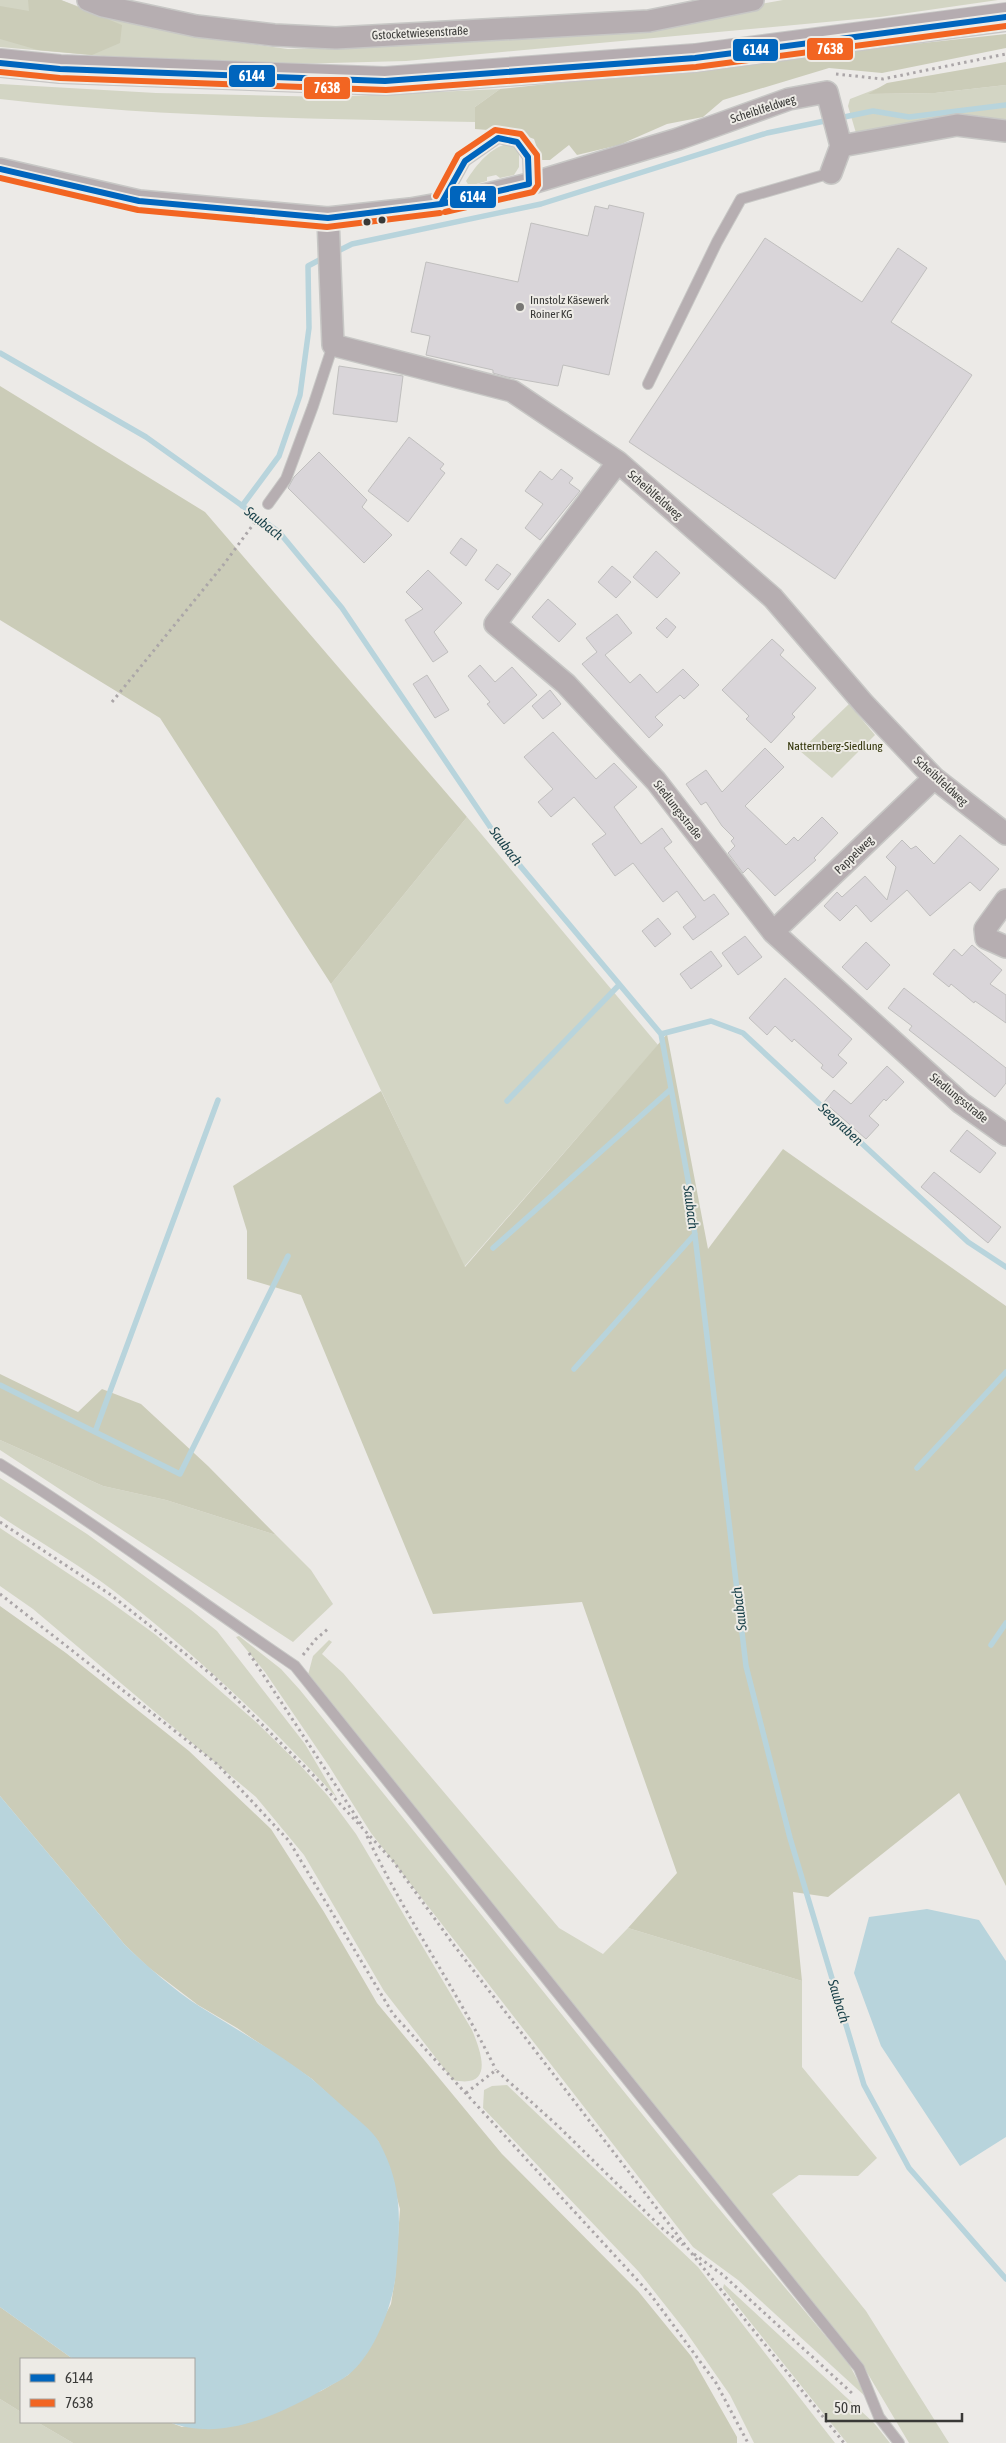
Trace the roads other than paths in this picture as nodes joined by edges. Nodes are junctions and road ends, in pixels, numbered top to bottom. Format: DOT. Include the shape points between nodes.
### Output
graph roads {
  1 [pos="88,0"];
  2 [pos="753,0"];
  3 [pos="1006,17"];
  4 [pos="0,63"];
  5 [pos="836,128"];
  6 [pos="1006,131"];
  7 [pos="0,169"];
  8 [pos="831,173"];
  9 [pos="529,184"];
  10 [pos="441,204"];
  11 [pos="328,218"];
  12 [pos="333,344"];
  13 [pos="648,384"];
  14 [pos="618,462"];
  15 [pos="268,504"];
  16 [pos="934,778"];
  17 [pos="1006,834"];
  18 [pos="1006,900"];
  19 [pos="773,932"];
  20 [pos="1006,947"];
  21 [pos="1006,1135"];
  22 [pos="0,1464"];
  23 [pos="899,2443"];
  1 -- 2 [label="street, Gstocketwiesenstraße" via="196,26 336,38 648,21"];
  3 -- 4 [label="main road" via="695,58 385,81 60,69"];
  5 -- 6 [label="street" via="957,125"];
  5 -- 8 [label="street"];
  5 -- 9 [label="street, Scheiblfeldweg" via="827,92 789,99 678,140"];
  7 -- 11 [label="street, Scheiblfeldweg" via="139,201"];
  8 -- 13 [label="lane" via="741,199"];
  9 -- 10 [label="street, Scheiblfeldweg"];
  9 -- 10 [label="lane" via="528,157 517,142 498,138 465,161"];
  10 -- 11 [label="street, Scheiblfeldweg"];
  11 -- 12 [label="street"];
  12 -- 14 [label="street, Scheiblfeldweg" via="512,392"];
  12 -- 15 [label="lane" via="286,479"];
  14 -- 16 [label="street, Scheiblfeldweg" via="773,598 864,704"];
  14 -- 19 [label="street, Siedlungsstraße" via="495,624 566,684 656,781"];
  16 -- 17 [label="street, Scheiblfeldweg"];
  16 -- 19 [label="street, Pappelweg"];
  18 -- 20 [label="street" via="985,929 986,938"];
  19 -- 21 [label="street, Siedlungsstraße" via="961,1103"];
  22 -- 23 [label="lane" via="67,1506 295,1666 859,2368 879,2417"];
}
